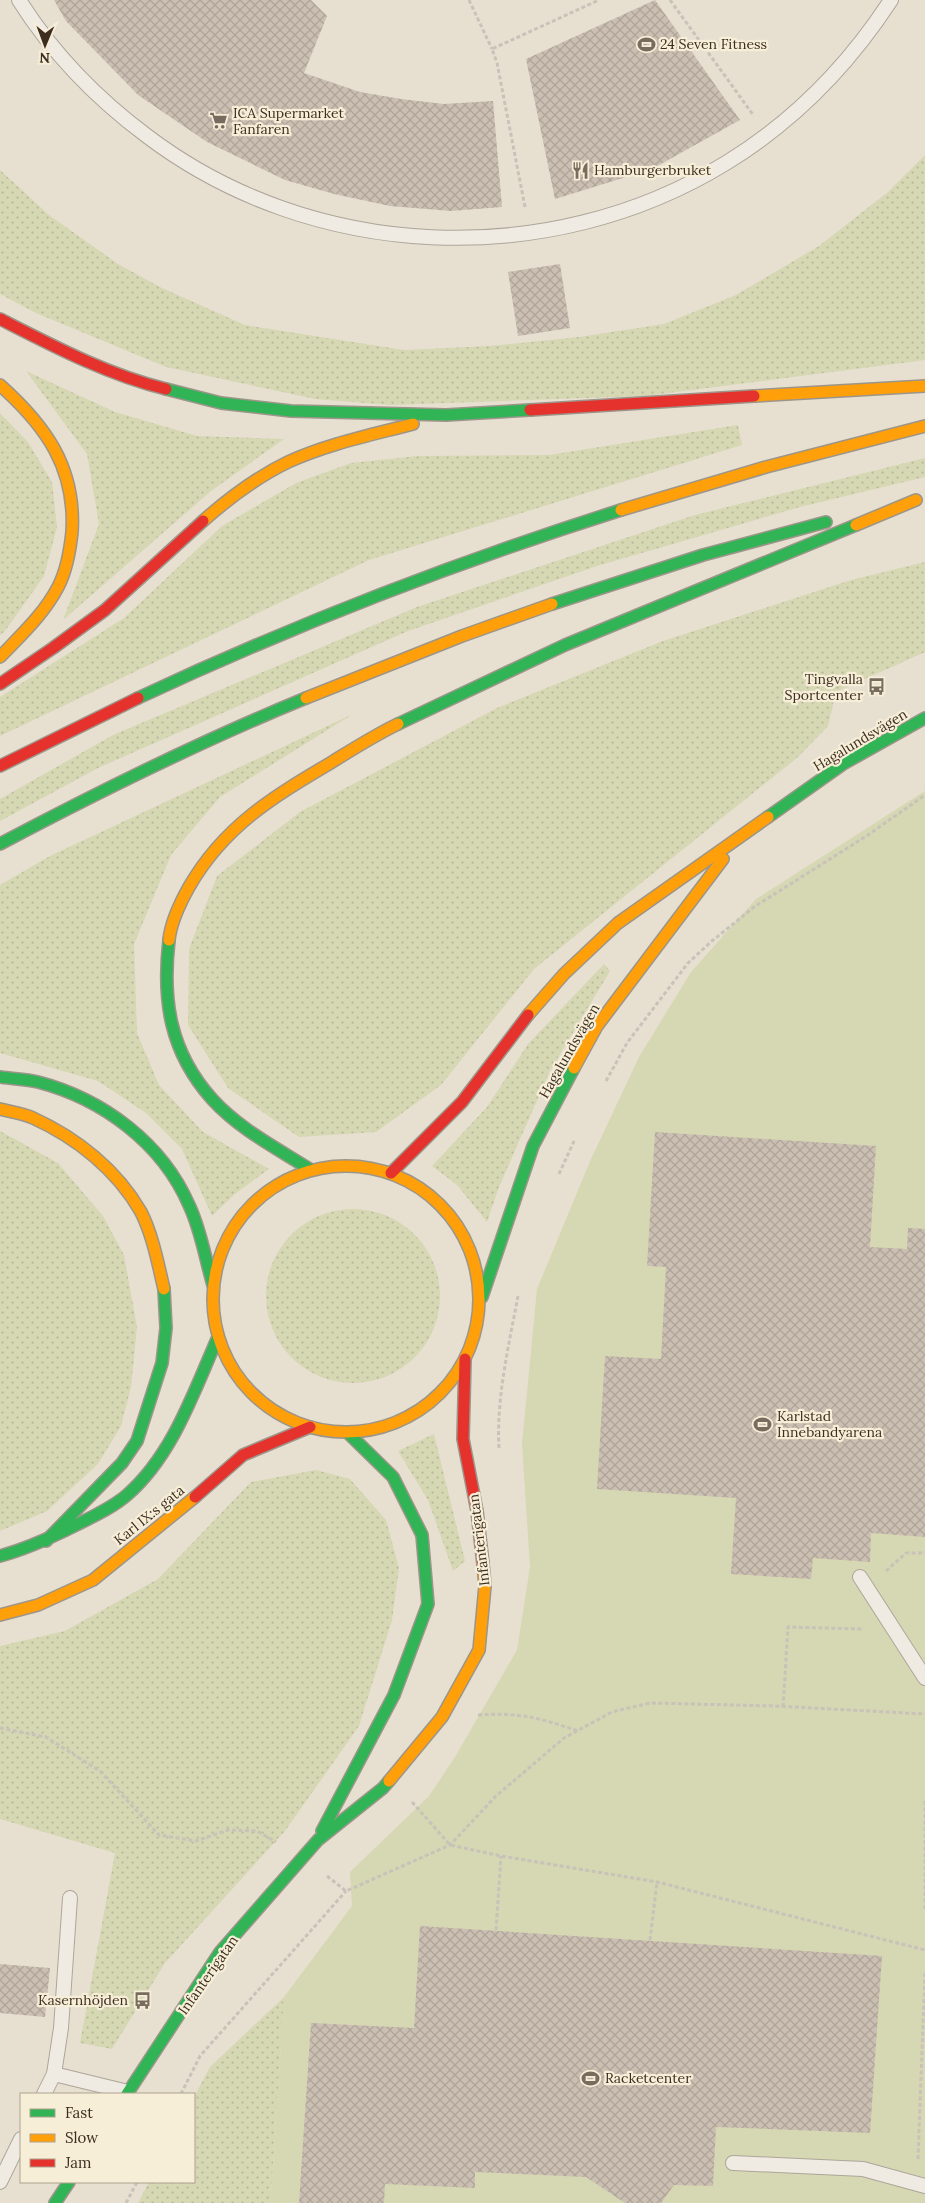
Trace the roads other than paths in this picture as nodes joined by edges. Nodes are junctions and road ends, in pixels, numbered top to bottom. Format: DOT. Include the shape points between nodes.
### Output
graph roads {
  1 [pos="20,0"];
  2 [pos="891,0"];
  3 [pos="0,319"];
  4 [pos="0,385"];
  5 [pos="925,386"];
  6 [pos="446,415"];
  7 [pos="925,426"];
  8 [pos="921,498"];
  9 [pos="0,657"];
  10 [pos="0,684"];
  11 [pos="925,718"];
  12 [pos="0,766"];
  13 [pos="738,840"];
  14 [pos="0,844"];
  15 [pos="0,1077"];
  16 [pos="0,1109"];
  17 [pos="311,1170"];
  18 [pos="391,1173"];
  19 [pos="213,1285"];
  20 [pos="479,1307"];
  21 [pos="218,1337"];
  22 [pos="465,1360"];
  23 [pos="310,1427"];
  24 [pos="347,1432"];
  25 [pos="46,1541"];
  26 [pos="0,1556"];
  27 [pos="860,1577"];
  28 [pos="0,1615"];
  29 [pos="925,1678"];
  30 [pos="318,1840"];
  31 [pos="70,1898"];
  32 [pos="54,2074"];
  33 [pos="44,2093"];
  34 [pos="127,2093"];
  35 [pos="20,2141"];
  36 [pos="733,2163"];
  37 [pos="0,2182"];
  38 [pos="68,2183"];
  39 [pos="921,2184"];
  40 [pos="55,2203"];
  1 -- 2 [label="lane" via="44,38 77,76 133,126 173,156 245,195 322,222 441,239 530,233 574,226 648,202 686,185 723,165 768,134 816,92 849,58"];
  3 -- 6 [label="main road" via="136,382 221,403 291,411"];
  4 -- 9 [label="main road" via="41,425 60,456 70,487 74,518 63,576 42,610"];
  5 -- 6 [label="main road"];
  6 -- 10 [label="main road" via="344,442 289,463 250,485 84,625"];
  7 -- 12 [label="main road" via="740,474 556,530 393,590 194,671 53,737"];
  8 -- 14 [label="main road" via="748,541 558,601 420,652 218,735 83,799"];
  8 -- 17 [label="main road" via="564,644 389,728 274,797 228,834 203,862 182,899 170,931 167,998 174,1037 193,1074 213,1100 244,1126"];
  11 -- 13 [label="main road, Hagalundsvägen" via="843,764"];
  13 -- 18 [label="main road, Hagalundsvägen" via="618,924 564,974 520,1023 462,1102"];
  13 -- 20 [label="main road, Hagalundsvägen" via="597,1026 533,1146"];
  15 -- 19 [label="main road" via="40,1082 95,1103 142,1137 170,1169 190,1205"];
  16 -- 25 [label="main road" via="32,1117 64,1135 114,1174 141,1213 156,1253 164,1290 166,1328 162,1363 137,1441 122,1463"];
  17 -- 18 [label="main road" via="352,1166"];
  17 -- 19 [label="main road" via="274,1186 244,1212 223,1246"];
  18 -- 20 [label="main road" via="429,1194 458,1226 475,1264"];
  19 -- 21 [label="main road"];
  20 -- 22 [label="main road" via="475,1334"];
  21 -- 23 [label="main road" via="238,1377 270,1408"];
  21 -- 25 [label="main road" via="172,1436 143,1480 108,1508"];
  22 -- 24 [label="main road" via="444,1389 416,1412 383,1427"];
  22 -- 30 [label="main road, Infanterigatan" via="463,1440 477,1511 485,1586 479,1650 442,1717 383,1788"];
  23 -- 24 [label="main road"];
  23 -- 28 [label="main road, Karl IX:s gata" via="243,1455 94,1580 38,1605"];
  24 -- 30 [label="main road, Infanterigatan" via="393,1477 422,1535 428,1604 394,1695"];
  25 -- 26 [label="main road"];
  27 -- 29 [label="lane"];
  30 -- 34 [label="main road, Infanterigatan" via="220,1952"];
  31 -- 32 [label="lane" via="62,2028"];
  32 -- 33 [label="lane"];
  32 -- 34 [label="lane"];
  35 -- 37 [label="lane"];
  36 -- 39 [label="lane" via="863,2169"];
  38 -- 40 [label="main road"];
}
